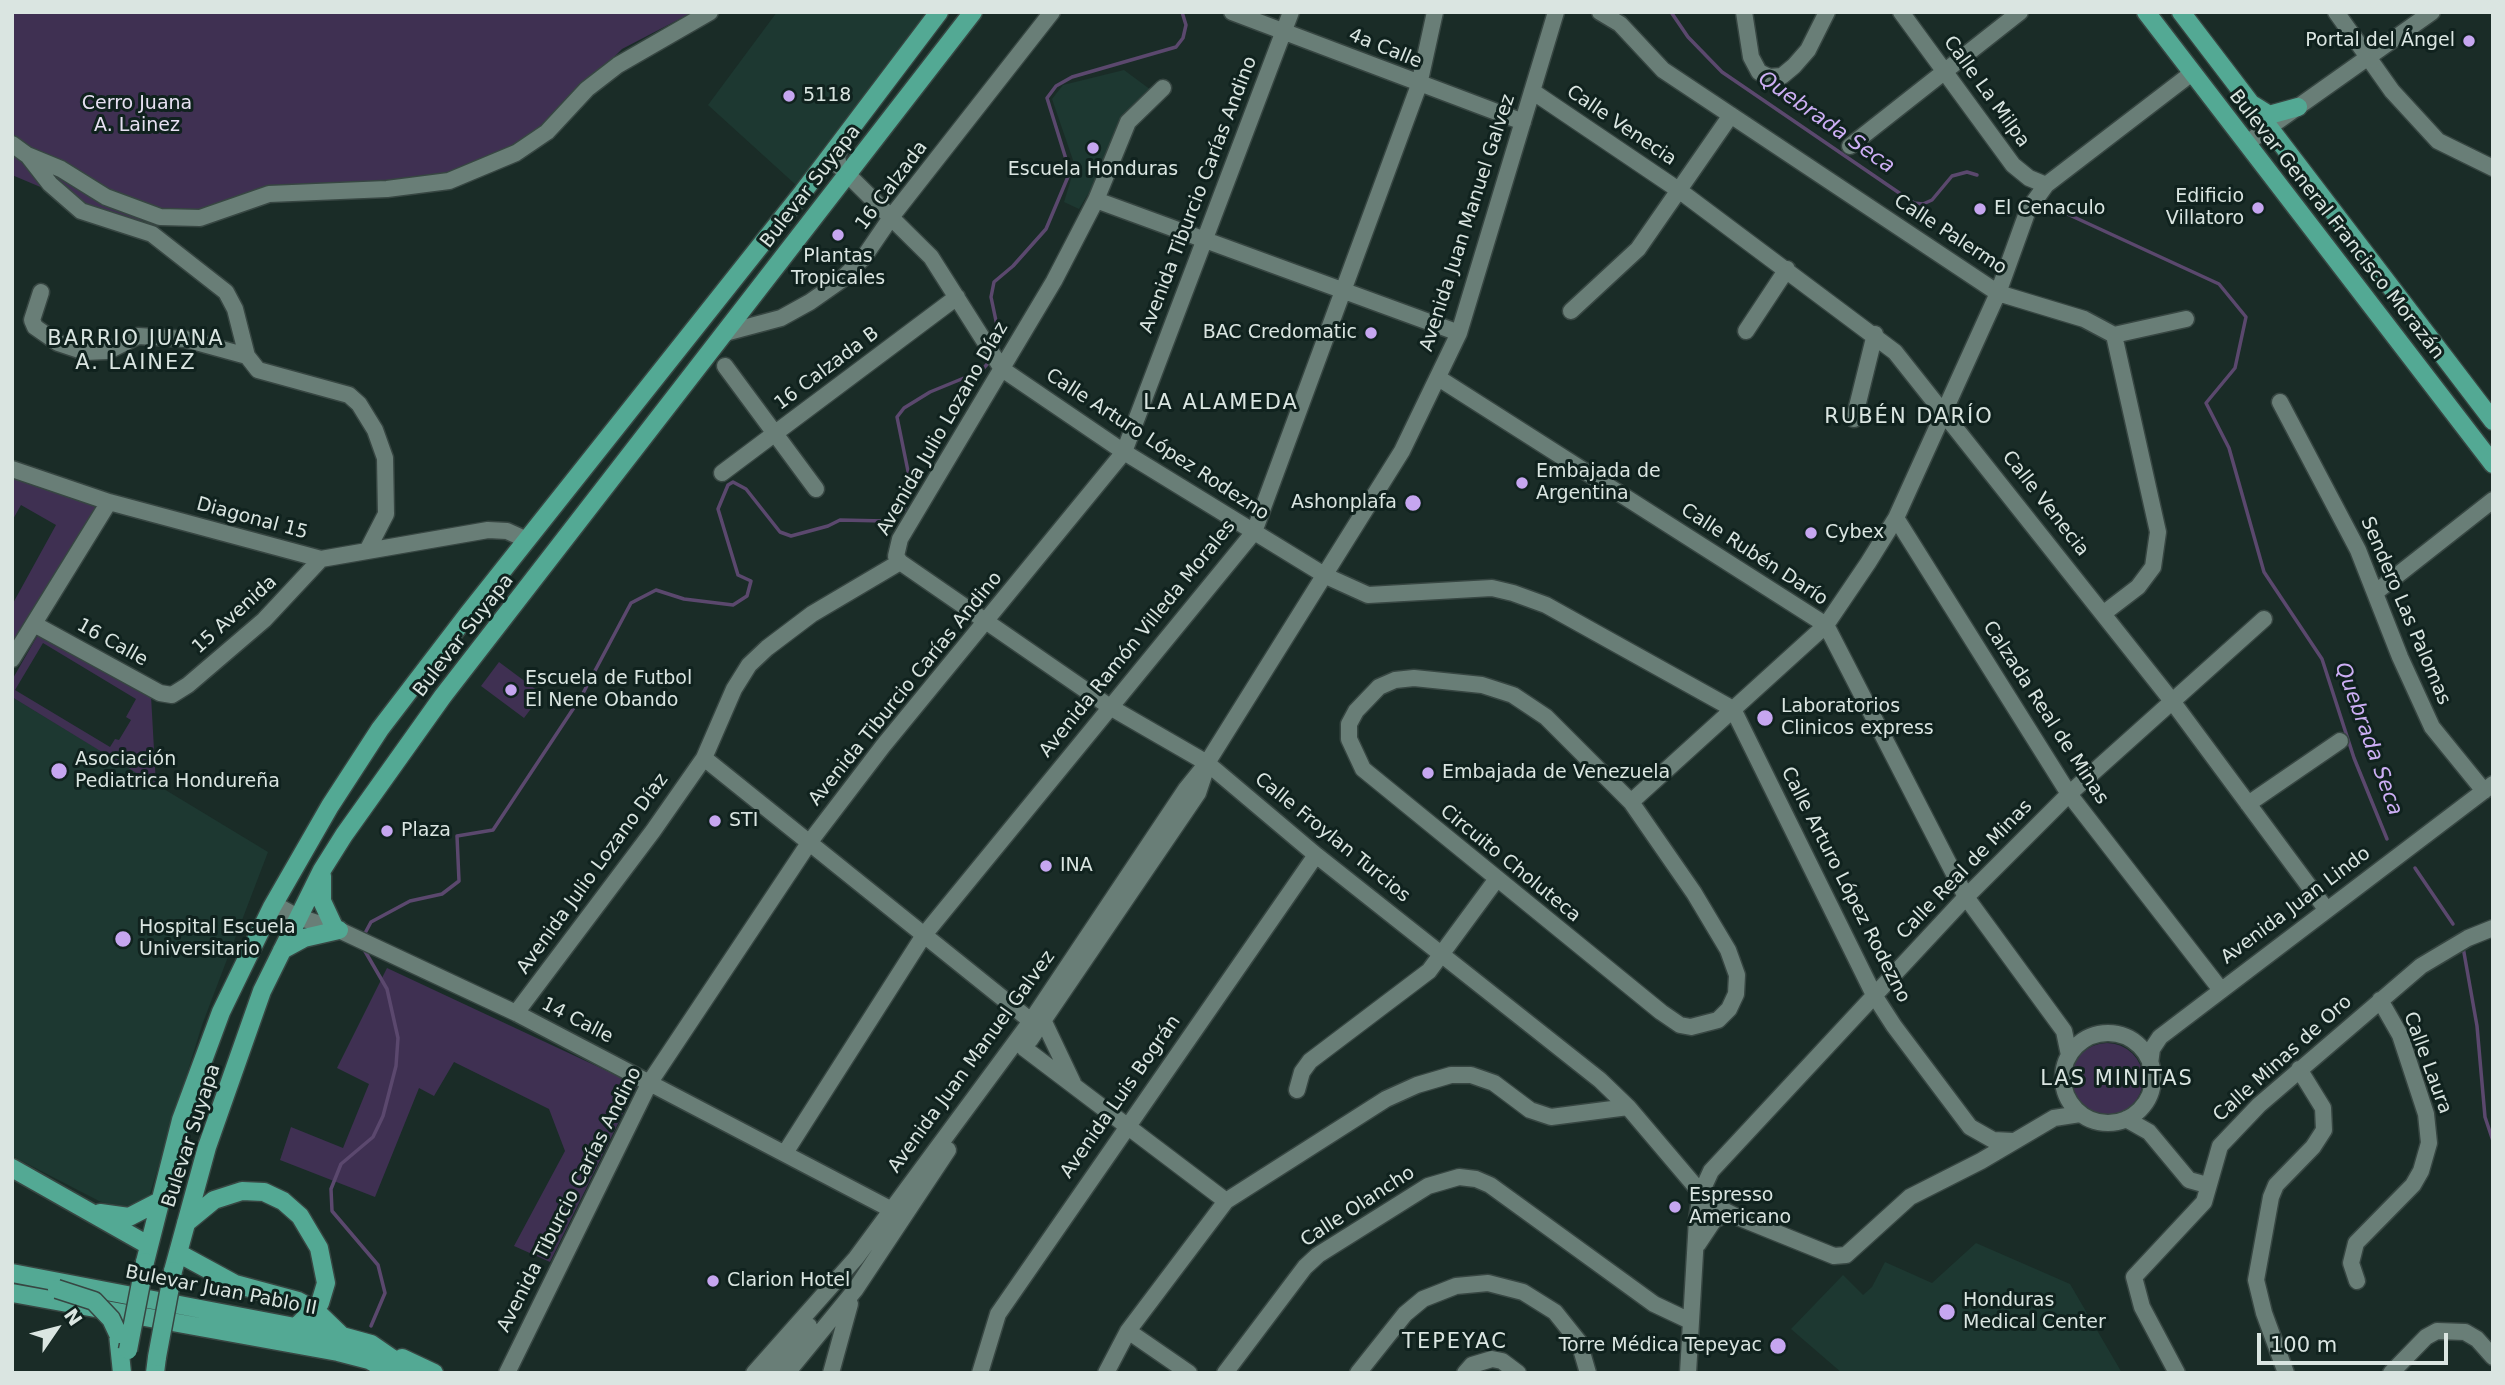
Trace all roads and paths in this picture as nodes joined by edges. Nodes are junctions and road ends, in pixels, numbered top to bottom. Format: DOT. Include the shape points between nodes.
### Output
graph roads {
  1 [pos="710,12"];
  2 [pos="939,12"];
  3 [pos="973,12"];
  4 [pos="1052,12"];
  5 [pos="1232,12"];
  6 [pos="1291,12"];
  7 [pos="1435,12"];
  8 [pos="1556,12"];
  9 [pos="1600,12"];
  10 [pos="1744,12"];
  11 [pos="1827,12"];
  12 [pos="1901,12"];
  13 [pos="2020,12"];
  14 [pos="2146,12"];
  15 [pos="2181,12"];
  16 [pos="2336,12"];
  17 [pos="2432,12"];
  18 [pos="1284,32"];
  19 [pos="2368,56"];
  20 [pos="1946,72"];
  21 [pos="2192,73"];
  22 [pos="1419,85"];
  23 [pos="1163,88"];
  24 [pos="1532,92"];
  25 [pos="2252,104"];
  26 [pos="2298,107"];
  27 [pos="1731,115"];
  28 [pos="1523,122"];
  29 [pos="2270,128"];
  30 [pos="844,140"];
  31 [pos="12,144"];
  32 [pos="2247,144"];
  33 [pos="1850,146"];
  34 [pos="27,155"];
  35 [pos="2493,168"];
  36 [pos="846,176"];
  37 [pos="814,179"];
  38 [pos="2046,185"];
  39 [pos="1680,191"];
  40 [pos="1096,200"];
  41 [pos="892,216"];
  42 [pos="1205,241"];
  43 [pos="1787,270"];
  44 [pos="1343,291"];
  45 [pos="41,292"];
  46 [pos="1998,293"];
  47 [pos="957,298"];
  48 [pos="1571,310"];
  49 [pos="2186,319"];
  50 [pos="1746,331"];
  51 [pos="1460,333"];
  52 [pos="724,334"];
  53 [pos="1875,334"];
  54 [pos="2114,335"];
  55 [pos="247,356"];
  56 [pos="997,360"];
  57 [pos="725,366"];
  58 [pos="1440,379"];
  59 [pos="2280,402"];
  60 [pos="1944,410"];
  61 [pos="1854,419"];
  62 [pos="2493,421"];
  63 [pos="777,434"];
  64 [pos="1124,452"];
  65 [pos="2493,464"];
  66 [pos="12,469"];
  67 [pos="722,473"];
  68 [pos="816,489"];
  69 [pos="2493,500"];
  70 [pos="109,502"];
  71 [pos="1896,518"];
  72 [pos="1254,532"];
  73 [pos="527,540"];
  74 [pos="368,549"];
  75 [pos="321,559"];
  76 [pos="900,562"];
  77 [pos="1326,576"];
  78 [pos="2376,592"];
  79 [pos="2104,613"];
  80 [pos="2264,619"];
  81 [pos="987,620"];
  82 [pos="34,624"];
  83 [pos="1826,625"];
  84 [pos="12,659"];
  85 [pos="172,695"];
  86 [pos="2172,701"];
  87 [pos="1110,707"];
  88 [pos="1733,709"];
  89 [pos="2340,741"];
  90 [pos="704,758"];
  91 [pos="1207,763"];
  92 [pos="2488,788"];
  93 [pos="2069,794"];
  94 [pos="1631,802"];
  95 [pos="2248,804"];
  96 [pos="809,843"];
  97 [pos="1316,855"];
  98 [pos="322,870"];
  99 [pos="1496,880"];
  100 [pos="1966,897"];
  101 [pos="274,904"];
  102 [pos="2326,909"];
  103 [pos="298,917"];
  104 [pos="2493,928"];
  105 [pos="348,935"];
  106 [pos="924,935"];
  107 [pos="282,950"];
  108 [pos="1443,954"];
  109 [pos="2221,990"];
  110 [pos="1874,995"];
  111 [pos="2380,1000"];
  112 [pos="516,1013"];
  113 [pos="1037,1021"];
  114 [pos="2064,1031"];
  115 [pos="2160,1037"];
  116 [pos="2084,1040"];
  117 [pos="2132,1041"];
  118 [pos="1024,1048"];
  119 [pos="2069,1055"];
  120 [pos="2150,1064"];
  121 [pos="2299,1069"];
  122 [pos="650,1082"];
  123 [pos="1076,1088"];
  124 [pos="1297,1090"];
  125 [pos="2066,1095"];
  126 [pos="2146,1101"];
  127 [pos="1628,1107"];
  128 [pos="2080,1114"];
  129 [pos="2054,1118"];
  130 [pos="2126,1119"];
  131 [pos="1128,1124"];
  132 [pos="1970,1127"];
  133 [pos="2149,1132"];
  134 [pos="2015,1141"];
  135 [pos="785,1153"];
  136 [pos="12,1168"];
  137 [pos="1965,1169"];
  138 [pos="2207,1185"];
  139 [pos="1701,1193"];
  140 [pos="1226,1201"];
  141 [pos="158,1202"];
  142 [pos="90,1210"];
  143 [pos="892,1210"];
  144 [pos="1735,1216"];
  145 [pos="186,1223"];
  146 [pos="881,1238"];
  147 [pos="1697,1246"];
  148 [pos="147,1253"];
  149 [pos="178,1253"];
  150 [pos="12,1273"];
  151 [pos="12,1281"];
  152 [pos="2357,1281"];
  153 [pos="855,1290"];
  154 [pos="12,1293"];
  155 [pos="315,1310"];
  156 [pos="1690,1321"];
  157 [pos="297,1326"];
  158 [pos="1128,1331"];
  159 [pos="342,1336"];
  160 [pos="370,1352"];
  161 [pos="2493,1357"];
  162 [pos="156,1365"];
  163 [pos="123,1373"];
  164 [pos="386,1373"];
  165 [pos="392,1373"];
  166 [pos="413,1373"];
  167 [pos="434,1373"];
  168 [pos="507,1373"];
  169 [pos="754,1373"];
  170 [pos="771,1373"];
  171 [pos="787,1373"];
  172 [pos="831,1373"];
  173 [pos="980,1373"];
  174 [pos="1107,1373"];
  175 [pos="1189,1373"];
  176 [pos="1225,1373"];
  177 [pos="1358,1373"];
  178 [pos="1465,1373"];
  179 [pos="1518,1373"];
  180 [pos="1588,1373"];
  181 [pos="1688,1373"];
  182 [pos="2177,1373"];
  183 [pos="2286,1373"];
  184 [pos="2391,1373"];
  1 -- 34 [label="street" via="618,65 587,89 547,132 516,153 449,181 270,194 200,218 160,217 106,197 61,169"];
  2 -- 30 [label="main road, Bulevar Suyapa"];
  3 -- 36 [label="main road, Bulevar Suyapa"];
  4 -- 41 [label="street, 16 Calzada"];
  5 -- 18 [label="street, 4a Calle"];
  6 -- 18 [label="street, Avenida Tiburcio Carías Andino"];
  7 -- 22 [label="street, Avenida Ramón Villeda Morales"];
  8 -- 24 [label="street, Avenida Juan Manuel Galvez"];
  9 -- 27 [label="street, Calle Palermo" via="1620,24 1663,70"];
  10 -- 11 [label="street" via="1751,57 1759,72 1769,77 1782,76 1794,66 1808,50"];
  12 -- 20 [label="street, Calle La Milpa"];
  13 -- 20 [label="street"];
  14 -- 21 [label="main road, Bulevar General Francisco Morazán"];
  15 -- 25 [label="main road, Bulevar General Francisco Morazán"];
  16 -- 19 [label="street"];
  17 -- 19 [label="street"];
  18 -- 22 [label="street, 4a Calle"];
  18 -- 42 [label="street, Avenida Tiburcio Carías Andino"];
  19 -- 26 [label="street"];
  19 -- 35 [label="street" via="2392,92 2438,141"];
  20 -- 33 [label="street"];
  20 -- 38 [label="street, Calle La Milpa" via="2013,165"];
  21 -- 32 [label="main road, Bulevar General Francisco Morazán"];
  21 -- 38 [label="street"];
  22 -- 28 [label="street, 4a Calle"];
  22 -- 44 [label="street, Avenida Ramón Villeda Morales"];
  23 -- 40 [label="street, Avenida Julio Lozano Díaz" via="1128,122"];
  24 -- 28 [label="street, Avenida Juan Manuel Galvez"];
  24 -- 39 [label="street, Calle Venecia"];
  25 -- 26 [label="main road" via="2269,115"];
  25 -- 29 [label="main road, Bulevar General Francisco Morazán"];
  26 -- 29 [label="street"];
  27 -- 39 [label="street"];
  27 -- 46 [label="street, Calle Palermo"];
  28 -- 51 [label="street, Avenida Juan Manuel Galvez"];
  29 -- 32 [label="street"];
  29 -- 62 [label="main road, Bulevar General Francisco Morazán"];
  30 -- 36 [label="street" via="837,157"];
  30 -- 37 [label="main road, Bulevar Suyapa"];
  31 -- 34 [label="street"];
  32 -- 65 [label="main road, Bulevar General Francisco Morazán"];
  34 -- 55 [label="street" via="50,184 81,211 152,234 226,292"];
  36 -- 37 [label="street" via="834,173"];
  36 -- 41 [label="street, Calle Arturo López Rodezno"];
  36 -- 52 [label="main road, Bulevar Suyapa"];
  37 -- 73 [label="main road, Bulevar Suyapa"];
  38 -- 46 [label="street" via="2028,210"];
  39 -- 43 [label="street, Calle Venecia"];
  39 -- 48 [label="street" via="1638,249"];
  40 -- 42 [label="street"];
  40 -- 56 [label="street, Avenida Julio Lozano Díaz" via="1054,281"];
  41 -- 47 [label="street, Calle Arturo López Rodezno" via="931,257"];
  41 -- 52 [label="street, 16 Calzada" via="864,257 840,281 782,318"];
  42 -- 44 [label="street"];
  42 -- 64 [label="street, Avenida Tiburcio Carías Andino"];
  43 -- 50 [label="street"];
  43 -- 53 [label="street, Calle Venecia"];
  44 -- 51 [label="street"];
  44 -- 72 [label="street, Avenida Ramón Villeda Morales"];
  45 -- 55 [label="street" via="32,320 35,327 58,343 85,352 108,351 138,336 185,339"];
  46 -- 54 [label="street, Calle Palermo" via="2084,319"];
  46 -- 60 [label="street"];
  47 -- 56 [label="street, Calle Arturo López Rodezno"];
  47 -- 63 [label="street, 16 Calzada B"];
  49 -- 54 [label="street"];
  51 -- 58 [label="street, Avenida Juan Manuel Galvez"];
  52 -- 98 [label="main road, Bulevar Suyapa" via="395,761"];
  53 -- 60 [label="street, Calle Venecia"];
  53 -- 61 [label="street"];
  54 -- 79 [label="street" via="2158,532 2153,567 2138,587"];
  55 -- 74 [label="street" via="258,370 349,395 359,404 375,430 384,458 386,513"];
  56 -- 64 [label="street, Calle Arturo López Rodezno"];
  56 -- 76 [label="street, Avenida Julio Lozano Díaz" via="900,539 896,556"];
  57 -- 63 [label="street"];
  58 -- 77 [label="street, Avenida Juan Manuel Galvez"];
  58 -- 83 [label="street, Calle Rubén Darío"];
  59 -- 78 [label="street, Sendero Las Palomas"];
  60 -- 71 [label="street"];
  60 -- 79 [label="street, Calle Venecia"];
  63 -- 67 [label="street, 16 Calzada B"];
  63 -- 68 [label="street"];
  64 -- 72 [label="street, Calle Arturo López Rodezno"];
  64 -- 81 [label="street, Avenida Tiburcio Carías Andino"];
  66 -- 70 [label="street, Diagonal 15"];
  69 -- 78 [label="street"];
  70 -- 75 [label="street, Diagonal 15"];
  70 -- 82 [label="street"];
  71 -- 83 [label="street"];
  71 -- 93 [label="street, Calzada Real de Minas"];
  72 -- 77 [label="street, Calle Arturo López Rodezno"];
  72 -- 87 [label="street, Avenida Ramón Villeda Morales"];
  73 -- 74 [label="street, Diagonal 15" via="508,531 488,530"];
  73 -- 101 [label="main road, Bulevar Suyapa" via="380,729"];
  74 -- 75 [label="street, Diagonal 15"];
  75 -- 85 [label="street, 15 Avenida" via="264,620"];
  76 -- 81 [label="street, Calle Froylan Turcios"];
  76 -- 90 [label="street, Avenida Julio Lozano Díaz" via="812,614 766,648 734,689"];
  77 -- 88 [label="street, Calle Arturo López Rodezno" via="1368,595 1492,589 1513,593 1546,605"];
  77 -- 91 [label="street, Avenida Juan Manuel Galvez"];
  78 -- 92 [label="street, Sendero Las Palomas" via="2432,727"];
  79 -- 86 [label="street, Calle Venecia"];
  80 -- 86 [label="street, Calle Real de Minas"];
  81 -- 87 [label="street, Calle Froylan Turcios"];
  81 -- 96 [label="street, Avenida Tiburcio Carías Andino"];
  82 -- 84 [label="street"];
  82 -- 85 [label="street, 16 Calle" via="160,693"];
  83 -- 88 [label="street"];
  83 -- 100 [label="street, Calle Rubén Darío"];
  86 -- 93 [label="street, Calle Real de Minas"];
  86 -- 95 [label="street, Calle Venecia"];
  87 -- 91 [label="street, Calle Froylan Turcios"];
  87 -- 106 [label="street, Avenida Ramón Villeda Morales"];
  88 -- 94 [label="street"];
  88 -- 110 [label="street, Calle Arturo López Rodezno"];
  89 -- 95 [label="street"];
  90 -- 96 [label="street"];
  90 -- 112 [label="street, Avenida Julio Lozano Díaz"];
  91 -- 97 [label="street, Calle Froylan Turcios"];
  91 -- 113 [label="street, Avenida Juan Manuel Galvez"];
  92 -- 102 [label="street, Avenida Juan Lindo"];
  93 -- 100 [label="street, Calle Real de Minas"];
  93 -- 109 [label="street, Calzada Real de Minas"];
  94 -- 99 [label="street, Circuito Choluteca" via="1728,950 1737,975 1736,994 1718,1020 1703,1026 1680,1025"];
  94 -- 99 [label="street, Circuito Choluteca" via="1546,717 1513,695 1482,685 1415,678 1379,687 1349,724 1353,754 1363,769"];
  95 -- 102 [label="street, Calle Venecia"];
  96 -- 106 [label="street"];
  96 -- 122 [label="street, Avenida Tiburcio Carías Andino"];
  97 -- 108 [label="street, Calle Froylan Turcios"];
  97 -- 131 [label="street, Avenida Luis Bográn"];
  98 -- 103 [label="main road, Bulevar Suyapa"];
  98 -- 105 [label="main road" via="322,901"];
  99 -- 108 [label="street"];
  100 -- 110 [label="street, Calle Real de Minas"];
  100 -- 114 [label="street, Calle Rubén Darío"];
  101 -- 103 [label="street, 14 Calle"];
  101 -- 141 [label="main road, Bulevar Suyapa" via="221,1012 181,1119"];
  102 -- 109 [label="street, Avenida Juan Lindo"];
  103 -- 105 [label="street, 14 Calle"];
  103 -- 107 [label="main road, Bulevar Suyapa"];
  104 -- 111 [label="street, Calle Minas de Oro" via="2421,966"];
  105 -- 107 [label="main road" via="304,938"];
  105 -- 112 [label="street, 14 Calle"];
  106 -- 113 [label="street"];
  106 -- 135 [label="street, Avenida Ramón Villeda Morales"];
  107 -- 145 [label="main road, Bulevar Suyapa" via="262,991 207,1147"];
  108 -- 124 [label="street" via="1429,971 1310,1061"];
  108 -- 127 [label="street, Calle Froylan Turcios"];
  109 -- 115 [label="street, Avenida Juan Lindo"];
  110 -- 132 [label="street, Calle Arturo López Rodezno"];
  110 -- 139 [label="street, Calle Real de Minas" via="1711,1171"];
  111 -- 121 [label="street, Calle Minas de Oro"];
  111 -- 152 [label="street, Calle Laura" via="2400,1035 2426,1114 2429,1143 2413,1185 2356,1243 2351,1264"];
  112 -- 122 [label="street, 14 Calle"];
  113 -- 118 [label="street, Avenida Juan Manuel Galvez"];
  113 -- 123 [label="street"];
  113 -- 143 [label="street, Avenida Juan Manuel Galvez"];
  114 -- 116 [label="street, Calle Rubén Darío"];
  114 -- 119 [label="street, Calle Rubén Darío"];
  115 -- 117 [label="street, Avenida Juan Lindo"];
  115 -- 120 [label="street"];
  116 -- 117 [label="street" via="2108,1033"];
  116 -- 119 [label="street"];
  117 -- 120 [label="street"];
  118 -- 123 [label="street"];
  118 -- 146 [label="street, Avenida Juan Manuel Galvez"];
  119 -- 125 [label="street" via="2063,1075"];
  120 -- 126 [label="street" via="2152,1083"];
  121 -- 138 [label="street, Calle Minas de Oro" via="2230,1134"];
  121 -- 183 [label="street" via="2323,1108 2324,1130 2276,1185 2256,1280"];
  122 -- 135 [label="street, 14 Calle"];
  122 -- 168 [label="street, Avenida Tiburcio Carías Andino"];
  123 -- 131 [label="street"];
  125 -- 128 [label="street"];
  125 -- 129 [label="street"];
  126 -- 130 [label="street"];
  126 -- 133 [label="street"];
  127 -- 139 [label="street, Calle Froylan Turcios"];
  127 -- 140 [label="street" via="1550,1117 1530,1110 1494,1083 1451,1074 1386,1099"];
  128 -- 129 [label="street"];
  128 -- 130 [label="street" via="2102,1123"];
  129 -- 134 [label="street"];
  130 -- 133 [label="street"];
  131 -- 140 [label="street"];
  131 -- 173 [label="street, Avenida Luis Bográn" via="998,1314"];
  132 -- 134 [label="street" via="1993,1140"];
  132 -- 137 [label="street, Calle Arturo López Rodezno" via="1979,1146"];
  133 -- 138 [label="street" via="2189,1181"];
  134 -- 137 [label="street"];
  135 -- 143 [label="street, 14 Calle"];
  136 -- 142 [label="main road"];
  137 -- 144 [label="street" via="1910,1196 1850,1253 1840,1257"];
  138 -- 182 [label="street, Calle Minas de Oro" via="2204,1202 2134,1277 2141,1307"];
  139 -- 144 [label="street"];
  139 -- 147 [label="street, Calle Real de Minas"];
  140 -- 158 [label="street"];
  141 -- 142 [label="main road" via="129,1217"];
  141 -- 148 [label="main road, Bulevar Suyapa"];
  142 -- 148 [label="main road"];
  143 -- 146 [label="street, Avenida Juan Manuel Galvez"];
  144 -- 147 [label="street" via="1714,1220"];
  145 -- 149 [label="main road, Bulevar Suyapa"];
  145 -- 155 [label="main road" via="228,1194 264,1192 283,1201 300,1216 319,1248 326,1283"];
  146 -- 153 [label="street, Avenida Juan Manuel Galvez"];
  146 -- 169 [label="street, Avenida Juan Manuel Galvez"];
  146 -- 170 [label="street"];
  147 -- 156 [label="street, Calle Real de Minas"];
  148 -- 163 [label="main road, Bulevar Suyapa, bridge"];
  149 -- 155 [label="main road" via="235,1284"];
  149 -- 162 [label="main road, Bulevar Suyapa, bridge"];
  150 -- 157 [label="main road, Bulevar Juan Pablo II"];
  151 -- 163 [label="main road, bridge" via="94,1301 118,1334"];
  153 -- 171 [label="street, Avenida Juan Manuel Galvez"];
  153 -- 172 [label="street"];
  154 -- 160 [label="main road, Bulevar Juan Pablo II"];
  155 -- 157 [label="main road"];
  155 -- 159 [label="main road"];
  156 -- 176 [label="street, Calle Olancho" via="1645,1298 1490,1185 1460,1177 1428,1186 1318,1255"];
  156 -- 181 [label="street, Calle Real de Minas"];
  157 -- 159 [label="main road, Bulevar Juan Pablo II"];
  158 -- 174 [label="street"];
  158 -- 175 [label="street"];
  159 -- 160 [label="main road, Bulevar Juan Pablo II"];
  160 -- 164 [label="main road"];
  160 -- 165 [label="main road, Bulevar Juan Pablo II"];
  160 -- 166 [label="main road, Bulevar Juan Pablo II"];
  160 -- 167 [label="main road"];
  161 -- 184 [label="street" via="2477,1339 2449,1329 2426,1337"];
  177 -- 180 [label="street" via="1405,1314 1423,1300 1456,1286 1488,1283 1523,1292 1555,1312 1579,1342"];
  178 -- 179 [label="street" via="1492,1359"];
}
